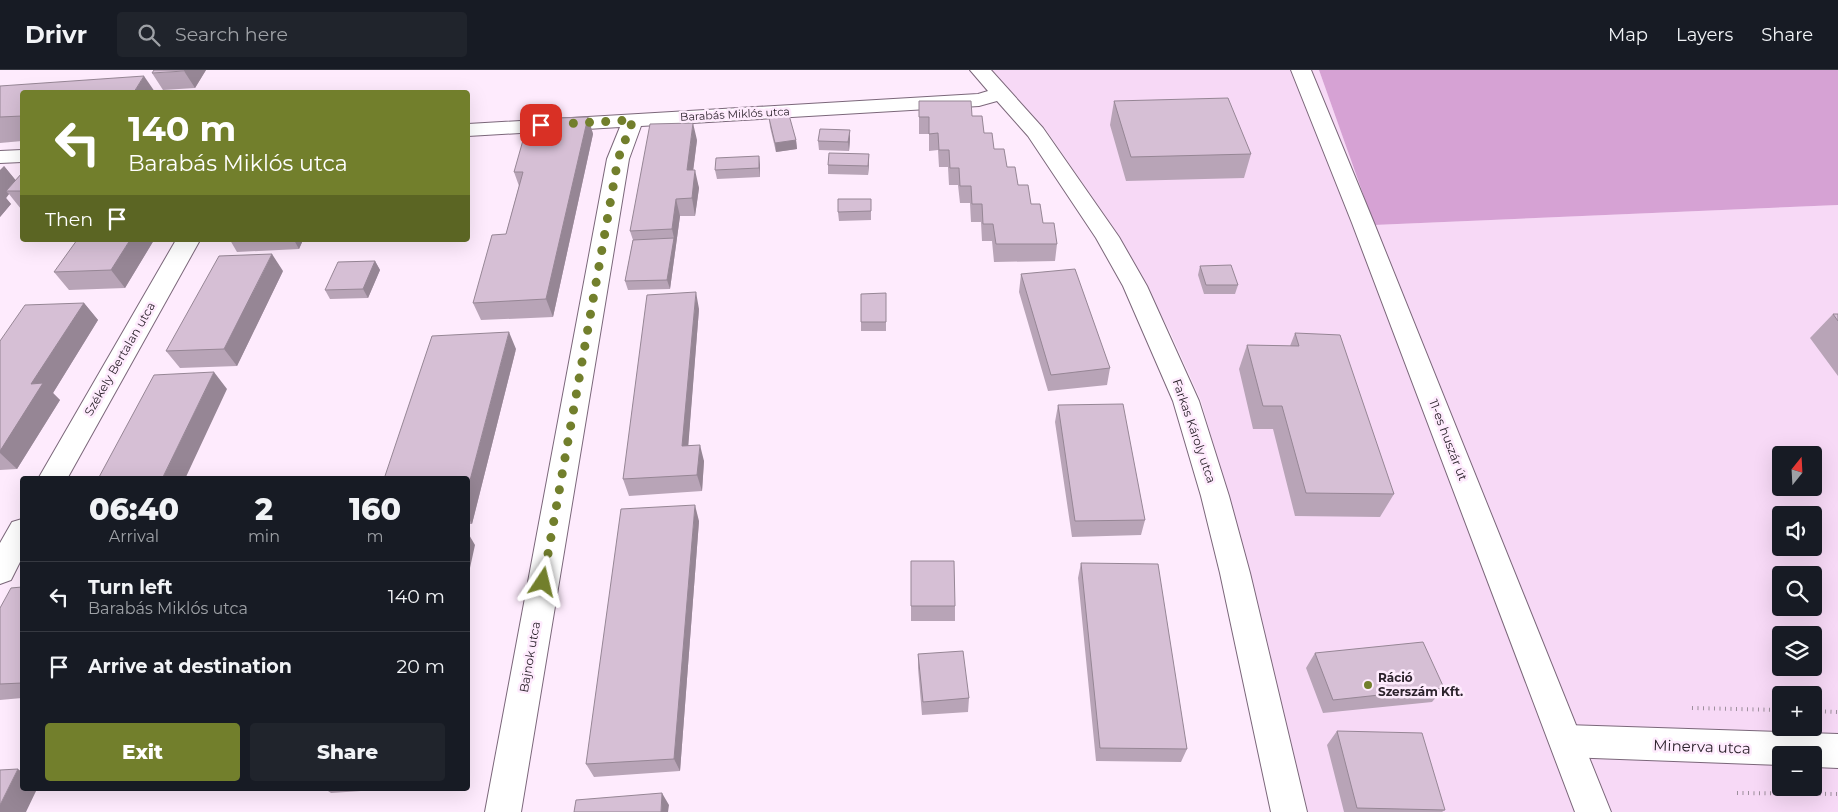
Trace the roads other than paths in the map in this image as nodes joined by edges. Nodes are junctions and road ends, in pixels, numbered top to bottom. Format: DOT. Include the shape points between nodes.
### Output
graph roads {
  1 [pos="980,70"];
  2 [pos="1301,70"];
  3 [pos="1001,94"];
  4 [pos="633,120"];
  5 [pos="470,130"];
  6 [pos="20,156"];
  7 [pos="0,157"];
  8 [pos="187,242"];
  9 [pos="54,476"];
  10 [pos="20,535"];
  11 [pos="0,571"];
  12 [pos="1566,742"];
  13 [pos="1838,751"];
  14 [pos="503,812"];
  15 [pos="1289,812"];
  16 [pos="1593,812"];
  1 -- 3 [label="street, Farkas Károly utca"];
  2 -- 12 [label="street, 11-es huszár út"];
  3 -- 4 [label="street, Barabás Miklós utca" via="980,100"];
  3 -- 15 [label="street, Farkas Károly utca" via="1036,132 1107,236 1136,286 1186,401 1235,573"];
  4 -- 5 [label="street, Barabás Miklós utca"];
  4 -- 14 [label="street, Bajnok utca" via="618,159"];
  6 -- 7 [label="street"];
  8 -- 9 [label="street, Székely Bertalan utca"];
  10 -- 11 [label="street"];
  12 -- 13 [label="street, Minerva utca"];
  12 -- 16 [label="street, 11-es huszár út"];
}
